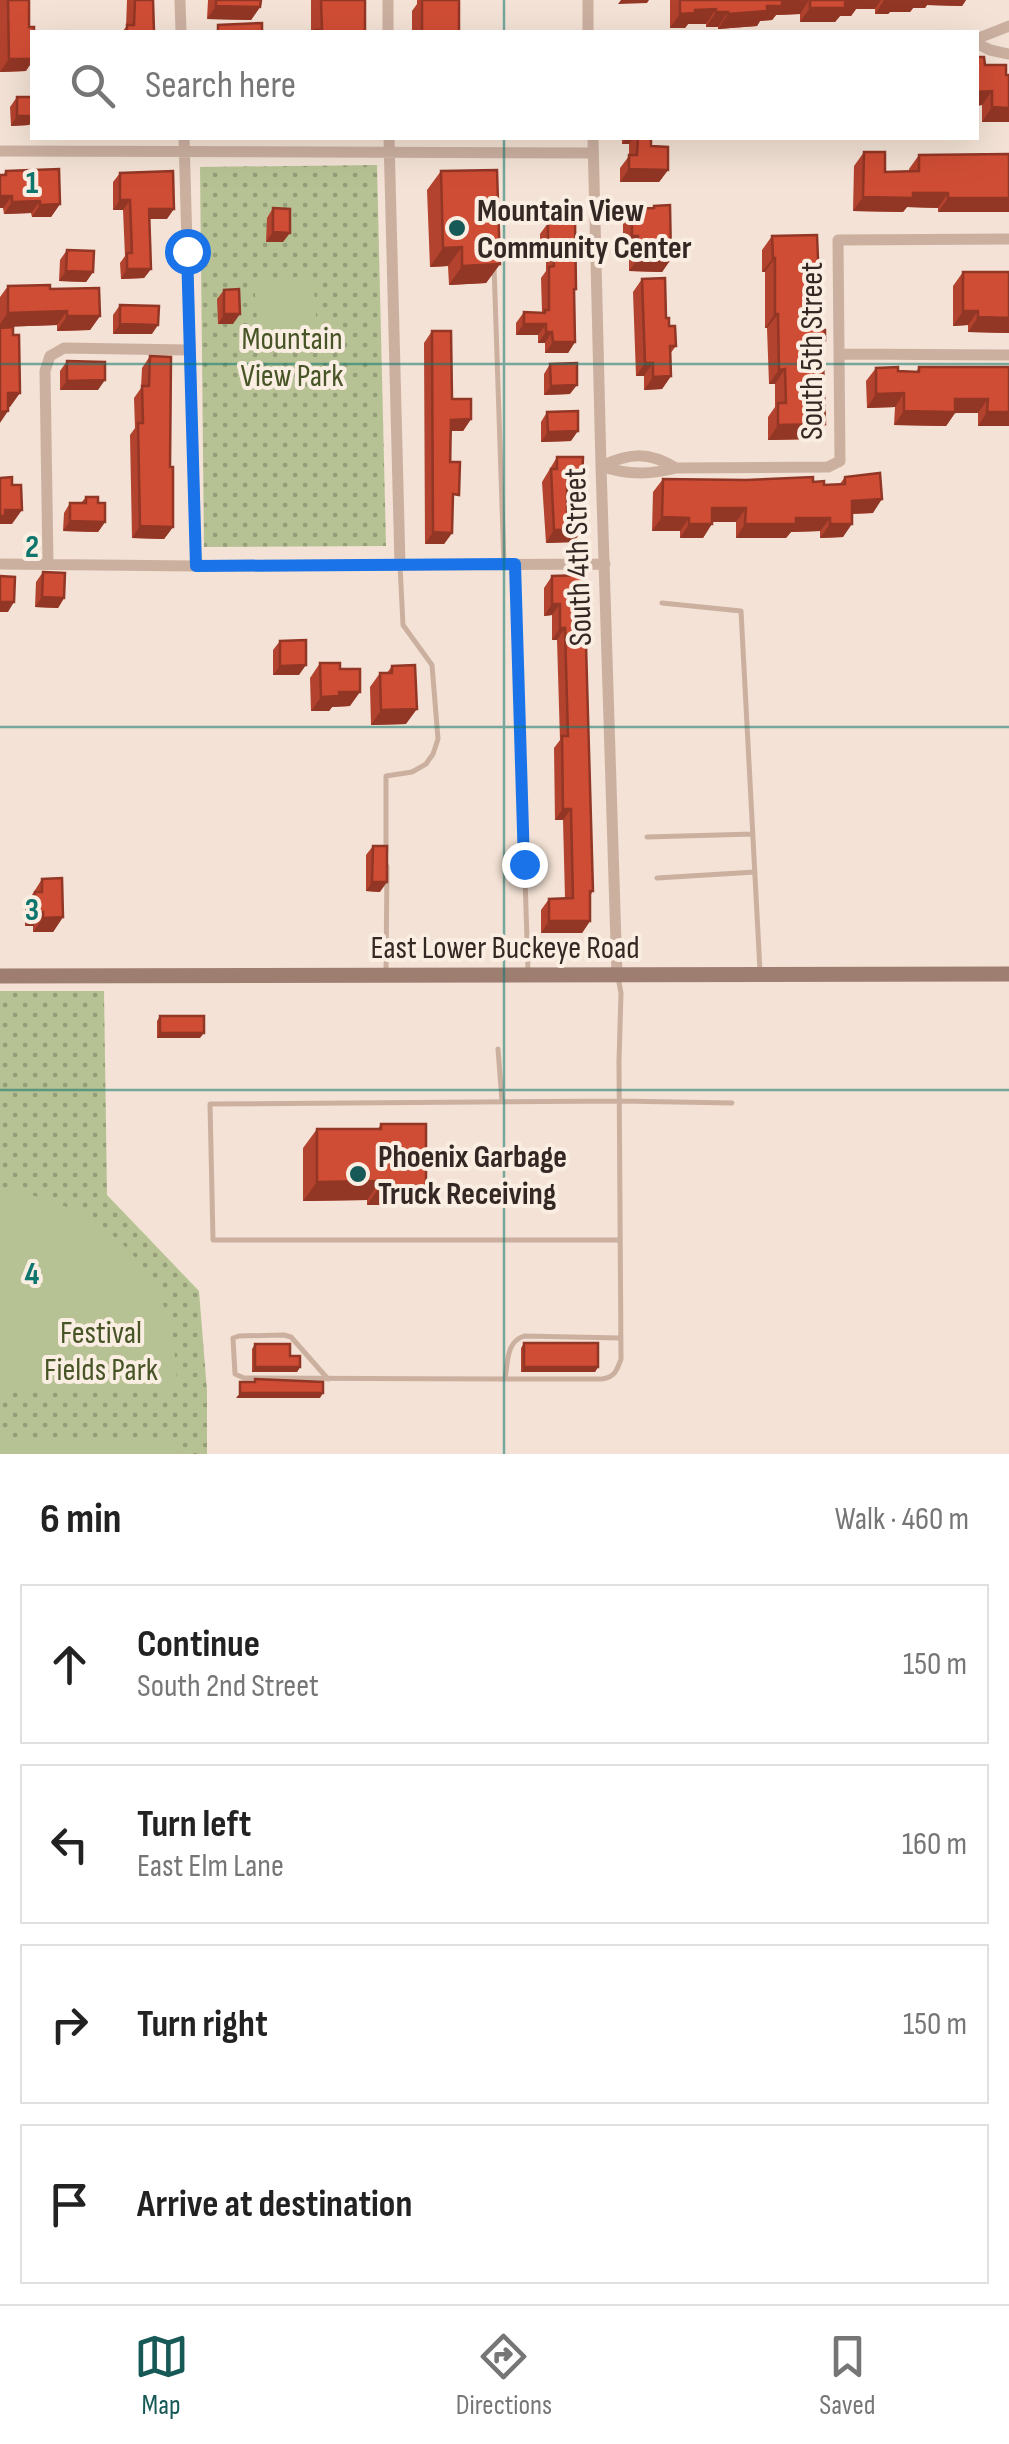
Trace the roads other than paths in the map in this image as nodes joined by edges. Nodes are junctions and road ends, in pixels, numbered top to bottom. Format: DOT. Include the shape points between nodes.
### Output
graph roads {
  1 [pos="180,0"];
  2 [pos="388,0"];
  3 [pos="588,0"];
  4 [pos="1009,26"];
  5 [pos="181,30"];
  6 [pos="388,30"];
  7 [pos="588,30"];
  8 [pos="979,40"];
  9 [pos="979,43"];
  10 [pos="1009,54"];
  11 [pos="184,140"];
  12 [pos="389,140"];
  13 [pos="593,140"];
  14 [pos="0,152"];
  15 [pos="184,152"];
  16 [pos="594,152"];
  17 [pos="390,153"];
  18 [pos="1009,239"];
  19 [pos="494,250"];
  20 [pos="188,350"];
  21 [pos="838,354"];
  22 [pos="1009,355"];
  23 [pos="601,466"];
  24 [pos="0,564"];
  25 [pos="48,564"];
  26 [pos="509,564"];
  27 [pos="605,564"];
  28 [pos="400,565"];
  29 [pos="196,566"];
  30 [pos="662,603"];
  31 [pos="753,834"];
  32 [pos="647,838"];
  33 [pos="755,872"];
  34 [pos="657,878"];
  35 [pos="386,974"];
  36 [pos="528,974"];
  37 [pos="617,974"];
  38 [pos="760,974"];
  39 [pos="1009,974"];
  40 [pos="0,976"];
  41 [pos="498,1049"];
  42 [pos="619,1101"];
  43 [pos="502,1102"];
  44 [pos="732,1103"];
  45 [pos="620,1240"];
  46 [pos="620,1338"];
  47 [pos="328,1378"];
  48 [pos="505,1379"];
  1 -- 5 [label="street"];
  2 -- 6 [label="street"];
  3 -- 7 [label="street"];
  4 -- 8 [label="street"];
  9 -- 10 [label="street"];
  11 -- 15 [label="street"];
  12 -- 17 [label="street"];
  13 -- 16 [label="street, South 4th Street"];
  14 -- 15 [label="street"];
  15 -- 17 [label="street"];
  15 -- 20 [label="street"];
  16 -- 17 [label="street"];
  16 -- 23 [label="street, South 4th Street"];
  17 -- 28 [label="street"];
  18 -- 21 [label="street, South 5th Street" via="838,240"];
  19 -- 26 [label="lane"];
  20 -- 25 [label="street" via="64,348 50,356"];
  20 -- 29 [label="street"];
  21 -- 22 [label="street"];
  21 -- 23 [label="street, South 5th Street" via="840,460 828,467 620,473"];
  23 -- 27 [label="street, South 4th Street"];
  24 -- 25 [label="street"];
  25 -- 29 [label="street"];
  26 -- 27 [label="street"];
  26 -- 28 [label="street"];
  26 -- 36 [label="lane"];
  27 -- 37 [label="street, South 4th Street"];
  28 -- 29 [label="street"];
  28 -- 35 [label="lane" via="403,625 434,675 438,739 426,764 386,776"];
  30 -- 31 [label="lane" via="741,611"];
  31 -- 32 [label="lane"];
  31 -- 33 [label="lane"];
  33 -- 34 [label="lane"];
  33 -- 38 [label="lane"];
  35 -- 36 [label="main road, East Lower Buckeye Road"];
  35 -- 40 [label="main road, East Lower Buckeye Road"];
  36 -- 37 [label="main road, East Lower Buckeye Road"];
  37 -- 38 [label="main road, East Lower Buckeye Road"];
  37 -- 42 [label="lane"];
  38 -- 39 [label="main road, East Lower Buckeye Road"];
  41 -- 43 [label="lane"];
  42 -- 43 [label="lane"];
  42 -- 44 [label="lane"];
  42 -- 45 [label="lane"];
  43 -- 45 [label="lane" via="210,1104 214,1240"];
  45 -- 46 [label="lane"];
  46 -- 48 [label="lane" via="518,1338"];
  46 -- 48 [label="lane" via="621,1359 610,1378"];
  47 -- 47 [label="lane" via="239,1377 233,1338 291,1338"];
  47 -- 48 [label="lane"];
}
